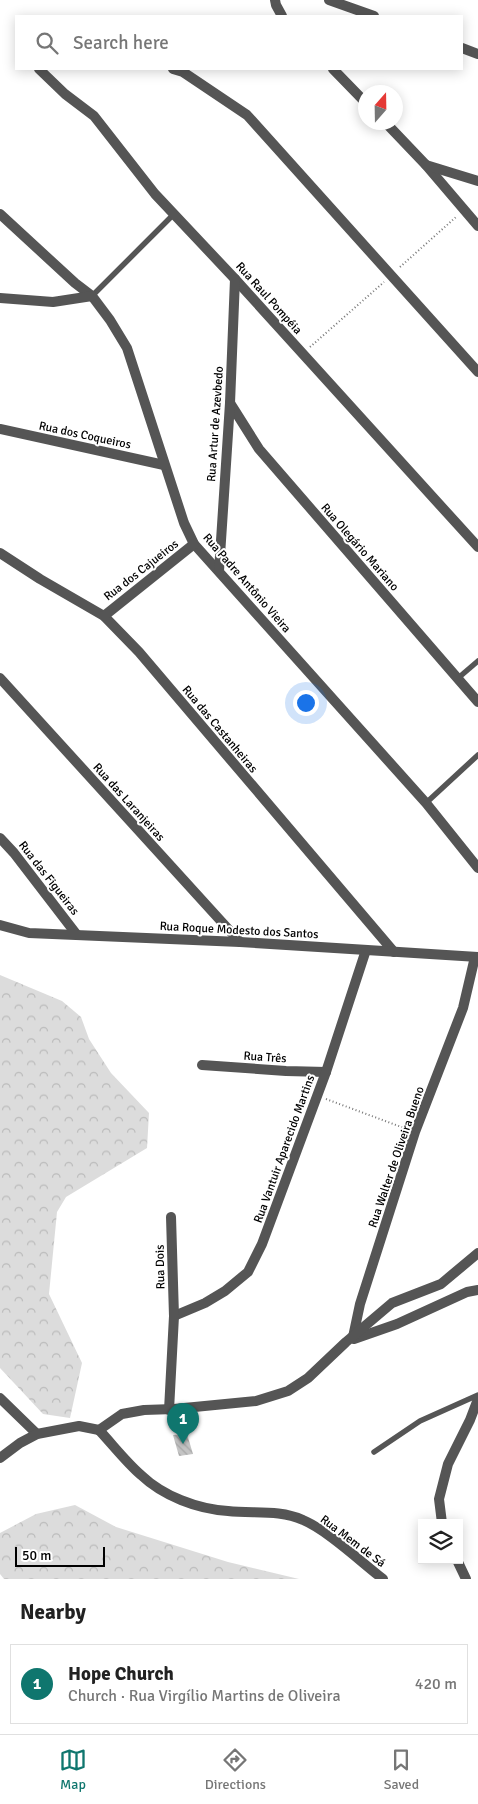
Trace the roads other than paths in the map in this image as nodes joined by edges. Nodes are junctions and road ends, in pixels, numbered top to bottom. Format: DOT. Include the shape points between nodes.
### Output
graph roads {
  1 [pos="275,0"];
  2 [pos="329,0"];
  3 [pos="281,15"];
  4 [pos="371,15"];
  5 [pos="463,48"];
  6 [pos="478,54"];
  7 [pos="40,70"];
  8 [pos="176,70"];
  9 [pos="334,70"];
  10 [pos="358,94"];
  11 [pos="393,130"];
  12 [pos="426,165"];
  13 [pos="478,181"];
  14 [pos="0,214"];
  15 [pos="174,214"];
  16 [pos="478,226"];
  17 [pos="235,279"];
  18 [pos="92,296"];
  19 [pos="0,298"];
  20 [pos="478,372"];
  21 [pos="230,403"];
  22 [pos="0,429"];
  23 [pos="164,465"];
  24 [pos="194,544"];
  25 [pos="478,547"];
  26 [pos="0,553"];
  27 [pos="219,571"];
  28 [pos="104,616"];
  29 [pos="478,661"];
  30 [pos="0,678"];
  31 [pos="457,680"];
  32 [pos="478,702"];
  33 [pos="478,755"];
  34 [pos="426,803"];
  35 [pos="0,838"];
  36 [pos="478,868"];
  37 [pos="0,925"];
  38 [pos="77,935"];
  39 [pos="240,942"];
  40 [pos="366,950"];
  41 [pos="394,952"];
  42 [pos="476,957"];
  43 [pos="202,1065"];
  44 [pos="326,1072"];
  45 [pos="171,1217"];
  46 [pos="478,1253"];
  47 [pos="478,1290"];
  48 [pos="174,1316"];
  49 [pos="350,1339"];
  50 [pos="478,1397"];
  51 [pos="0,1398"];
  52 [pos="169,1410"];
  53 [pos="99,1430"];
  54 [pos="37,1434"];
  55 [pos="374,1452"];
  56 [pos="0,1458"];
  57 [pos="441,1519"];
  58 [pos="458,1564"];
  59 [pos="383,1579"];
  60 [pos="466,1579"];
  1 -- 3 [label="street"];
  2 -- 4 [label="street"];
  5 -- 6 [label="street"];
  7 -- 15 [label="street, Rua Raul Pompéia" via="94,116"];
  8 -- 20 [label="street" via="247,115"];
  9 -- 10 [label="street"];
  11 -- 12 [label="street"];
  12 -- 13 [label="street"];
  12 -- 16 [label="street"];
  14 -- 18 [label="street, Rua Padre Antônio Vieira"];
  15 -- 17 [label="street, Rua Raul Pompéia"];
  15 -- 18 [label="lane"];
  17 -- 21 [label="street, Rua Artur de Azevbedo"];
  17 -- 25 [label="street, Rua Raul Pompéia"];
  18 -- 19 [label="street" via="53,302"];
  18 -- 23 [label="street, Rua Padre Antônio Vieira" via="127,348"];
  21 -- 27 [label="street, Rua Artur de Azevbedo"];
  21 -- 31 [label="street, Rua Olegário Mariano" via="259,449"];
  22 -- 23 [label="street, Rua dos Coqueiros"];
  23 -- 24 [label="street, Rua Padre Antônio Vieira"];
  24 -- 27 [label="street, Rua Padre Antônio Vieira"];
  24 -- 28 [label="street, Rua dos Cajueiros"];
  26 -- 28 [label="street, Rua das Castanheiras"];
  27 -- 34 [label="street, Rua Padre Antônio Vieira"];
  28 -- 41 [label="street, Rua das Castanheiras"];
  29 -- 31 [label="lane"];
  30 -- 39 [label="street, Rua das Laranjeiras"];
  31 -- 32 [label="street, Rua Olegário Mariano"];
  33 -- 34 [label="lane"];
  34 -- 36 [label="street, Rua Padre Antônio Vieira"];
  35 -- 38 [label="street, Rua das Figueiras"];
  37 -- 38 [label="street, Rua Roque Modesto dos Santos" via="29,933"];
  38 -- 39 [label="street, Rua Roque Modesto dos Santos"];
  39 -- 40 [label="street, Rua Roque Modesto dos Santos"];
  40 -- 41 [label="street, Rua Roque Modesto dos Santos"];
  40 -- 44 [label="street, Rua Vantuir Aparecido Martins"];
  41 -- 42 [label="street, Rua Roque Modesto dos Santos"];
  42 -- 49 [label="street, Rua Walter de Oliveira Bueno" via="463,1008 414,1132"];
  43 -- 44 [label="street, Rua Três"];
  44 -- 48 [label="street, Rua Vantuir Aparecido Martins" via="262,1244 248,1272 218,1295"];
  45 -- 48 [label="street, Rua Dois"];
  46 -- 49 [label="street" via="441,1284 392,1303"];
  47 -- 49 [label="street" via="397,1324"];
  48 -- 52 [label="street"];
  49 -- 52 [label="street" via="308,1378 288,1391 256,1401"];
  50 -- 55 [label="lane" via="420,1421"];
  50 -- 57 [label="street" via="448,1464 438,1499"];
  51 -- 54 [label="street"];
  52 -- 53 [label="street" via="122,1414"];
  53 -- 54 [label="street" via="79,1426"];
  53 -- 59 [label="street, Rua Mem de Sá" via="141,1476 171,1495 201,1507 282,1513 304,1520"];
  54 -- 56 [label="street"];
  58 -- 60 [label="street"];
}
